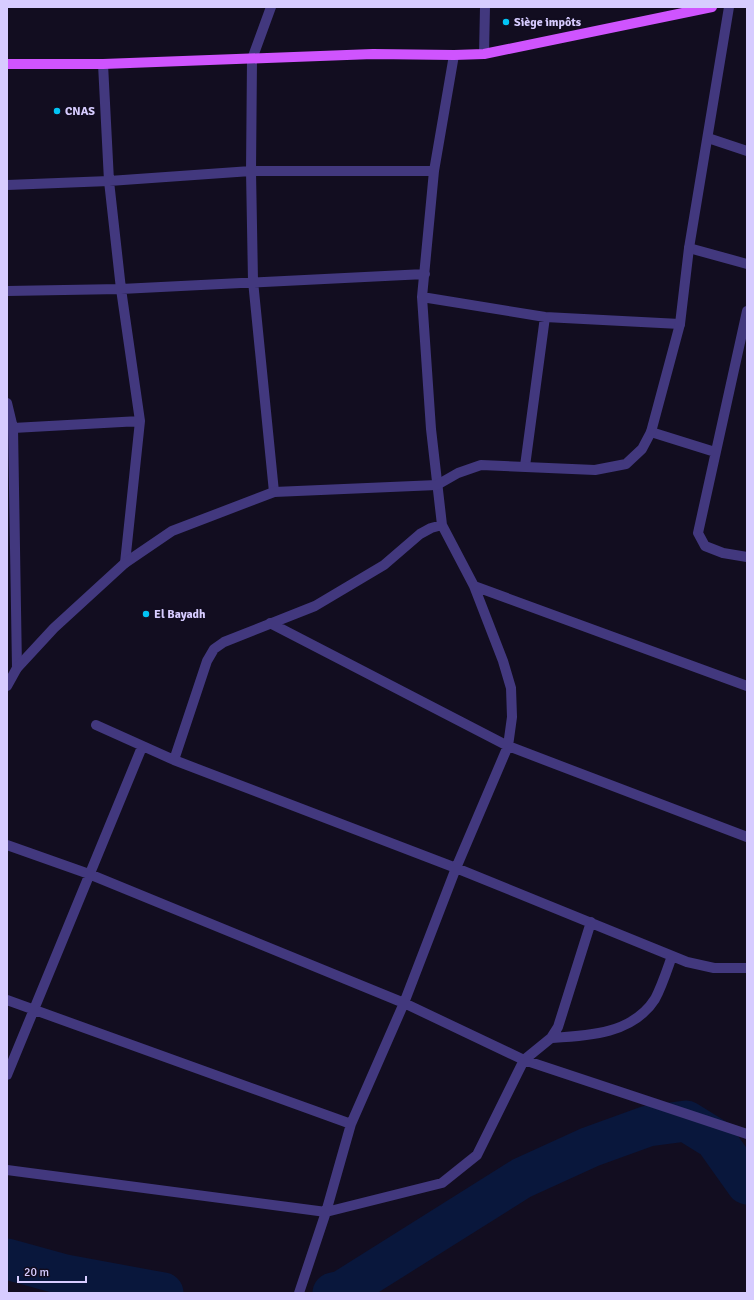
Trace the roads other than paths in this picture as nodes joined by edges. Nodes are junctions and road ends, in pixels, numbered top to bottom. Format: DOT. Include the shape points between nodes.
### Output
graph roads {
  1 [pos="271,7"];
  2 [pos="485,7"];
  3 [pos="712,7"];
  4 [pos="729,7"];
  5 [pos="484,54"];
  6 [pos="454,55"];
  7 [pos="252,59"];
  8 [pos="7,64"];
  9 [pos="103,64"];
  10 [pos="708,138"];
  11 [pos="747,151"];
  12 [pos="434,171"];
  13 [pos="251,172"];
  14 [pos="109,181"];
  15 [pos="7,185"];
  16 [pos="690,248"];
  17 [pos="747,264"];
  18 [pos="425,274"];
  19 [pos="253,281"];
  20 [pos="121,289"];
  21 [pos="7,291"];
  22 [pos="422,297"];
  23 [pos="747,311"];
  24 [pos="545,317"];
  25 [pos="680,324"];
  26 [pos="7,403"];
  27 [pos="140,421"];
  28 [pos="13,428"];
  29 [pos="651,432"];
  30 [pos="716,452"];
  31 [pos="525,466"];
  32 [pos="437,485"];
  33 [pos="274,492"];
  34 [pos="442,525"];
  35 [pos="747,557"];
  36 [pos="125,563"];
  37 [pos="474,586"];
  38 [pos="270,623"];
  39 [pos="17,668"];
  40 [pos="7,686"];
  41 [pos="747,686"];
  42 [pos="96,725"];
  43 [pos="508,746"];
  44 [pos="142,747"];
  45 [pos="174,760"];
  46 [pos="747,837"];
  47 [pos="7,845"];
  48 [pos="456,868"];
  49 [pos="89,874"];
  50 [pos="591,922"];
  51 [pos="672,956"];
  52 [pos="747,968"];
  53 [pos="7,1000"];
  54 [pos="404,1003"];
  55 [pos="34,1011"];
  56 [pos="551,1038"];
  57 [pos="524,1060"];
  58 [pos="7,1075"];
  59 [pos="351,1124"];
  60 [pos="747,1134"];
  61 [pos="7,1170"];
  62 [pos="326,1212"];
  63 [pos="299,1293"];
  1 -- 7 [label="street"];
  2 -- 5 [label="street"];
  3 -- 5 [label="main road"];
  4 -- 10 [label="street"];
  5 -- 6 [label="main road"];
  6 -- 7 [label="main road" via="373,54"];
  6 -- 12 [label="street"];
  7 -- 9 [label="main road"];
  7 -- 13 [label="street"];
  8 -- 9 [label="main road"];
  9 -- 14 [label="street"];
  10 -- 11 [label="street"];
  10 -- 16 [label="street"];
  12 -- 13 [label="street"];
  12 -- 18 [label="street"];
  13 -- 14 [label="street"];
  13 -- 19 [label="street"];
  14 -- 15 [label="street"];
  14 -- 20 [label="street"];
  16 -- 17 [label="street"];
  16 -- 25 [label="street"];
  18 -- 19 [label="street"];
  18 -- 22 [label="street"];
  19 -- 20 [label="street"];
  19 -- 33 [label="street"];
  20 -- 21 [label="street"];
  20 -- 27 [label="street"];
  22 -- 24 [label="street"];
  22 -- 32 [label="street"];
  23 -- 30 [label="street"];
  24 -- 25 [label="street"];
  24 -- 31 [label="street"];
  25 -- 29 [label="street"];
  26 -- 28 [label="street"];
  27 -- 28 [label="street"];
  27 -- 36 [label="street"];
  28 -- 39 [label="street"];
  29 -- 30 [label="street"];
  29 -- 31 [label="street" via="642,449 626,464 595,470"];
  30 -- 35 [label="street" via="698,533 705,546 723,553"];
  31 -- 32 [label="street" via="481,465 458,473"];
  32 -- 33 [label="street"];
  32 -- 34 [label="street"];
  33 -- 36 [label="street" via="172,532"];
  34 -- 37 [label="street"];
  34 -- 38 [label="street" via="420,534 384,565 315,606"];
  36 -- 39 [label="street" via="54,628"];
  37 -- 41 [label="street"];
  37 -- 43 [label="street" via="511,688 512,717"];
  38 -- 43 [label="street"];
  38 -- 45 [label="street" via="224,642 214,649 207,661"];
  39 -- 40 [label="street"];
  42 -- 44 [label="street"];
  43 -- 46 [label="street"];
  43 -- 48 [label="street"];
  44 -- 45 [label="street"];
  44 -- 49 [label="street"];
  45 -- 48 [label="street"];
  47 -- 49 [label="street"];
  48 -- 50 [label="street"];
  48 -- 54 [label="street"];
  49 -- 54 [label="street"];
  49 -- 55 [label="street"];
  50 -- 51 [label="street"];
  50 -- 56 [label="street" via="558,1027"];
  51 -- 52 [label="street" via="714,968"];
  51 -- 56 [label="street" via="655,999 633,1021 603,1033"];
  53 -- 55 [label="street"];
  54 -- 57 [label="street"];
  54 -- 59 [label="street"];
  55 -- 58 [label="street"];
  55 -- 59 [label="street"];
  56 -- 57 [label="street"];
  57 -- 60 [label="street"];
  57 -- 62 [label="street" via="477,1155 442,1183"];
  59 -- 62 [label="street"];
  61 -- 62 [label="street"];
  62 -- 63 [label="street"];
}
